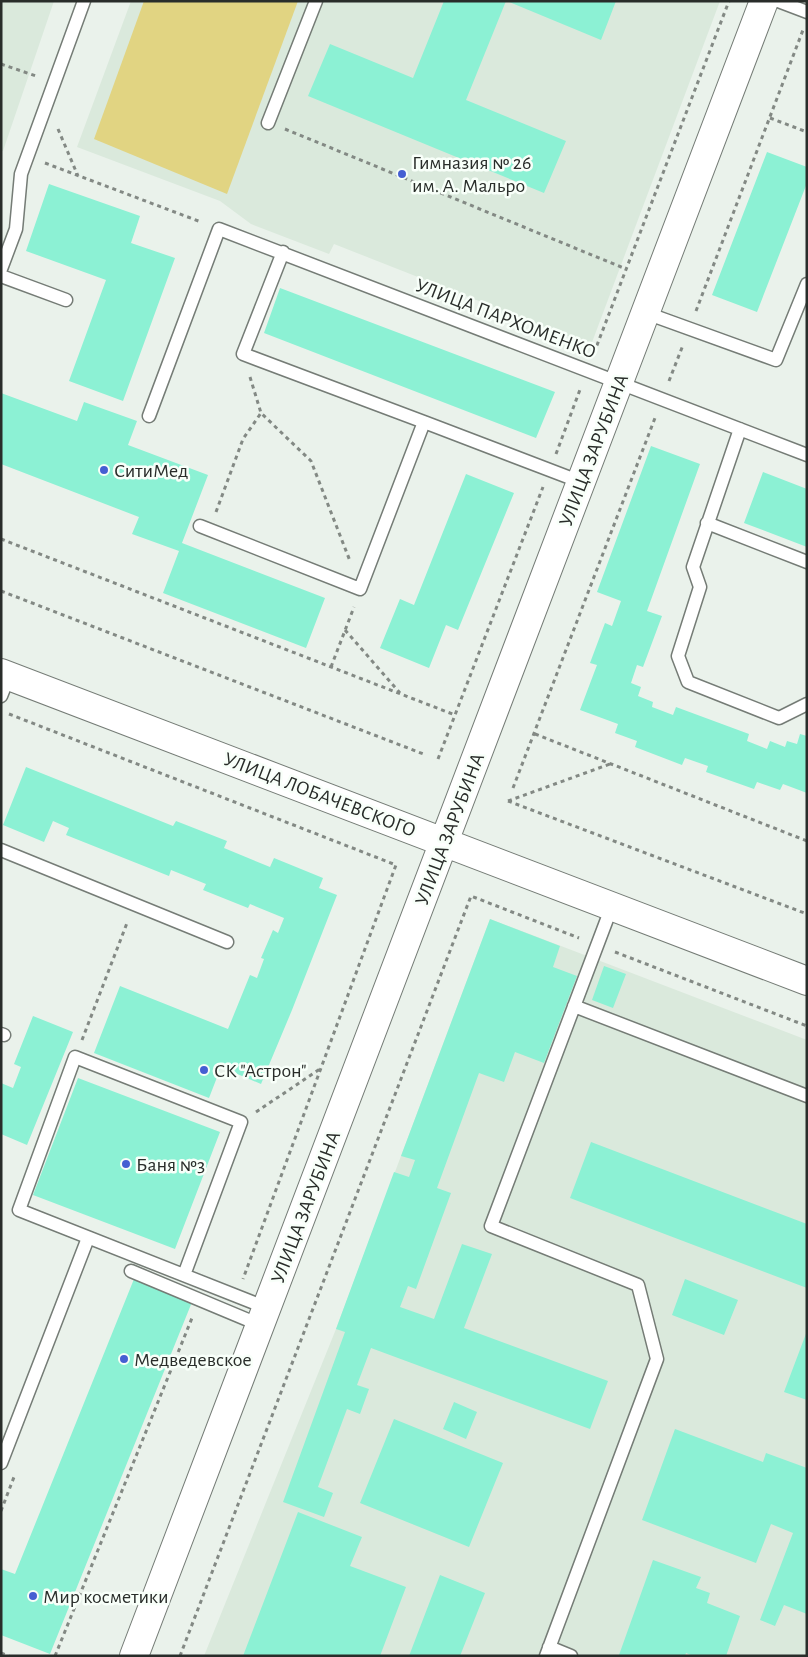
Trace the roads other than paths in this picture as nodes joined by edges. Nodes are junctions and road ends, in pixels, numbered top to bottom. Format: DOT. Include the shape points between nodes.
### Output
graph roads {
  1 [pos="84,1"];
  2 [pos="316,1"];
  3 [pos="764,1"];
  4 [pos="778,1"];
  5 [pos="807,12"];
  6 [pos="268,123"];
  7 [pos="283,252"];
  8 [pos="1,269"];
  9 [pos="1,276"];
  10 [pos="807,284"];
  11 [pos="66,300"];
  12 [pos="646,312"];
  13 [pos="619,382"];
  14 [pos="149,416"];
  15 [pos="424,422"];
  16 [pos="740,429"];
  17 [pos="807,455"];
  18 [pos="581,482"];
  19 [pos="707,523"];
  20 [pos="205,528"];
  21 [pos="807,562"];
  22 [pos="4,681"];
  23 [pos="807,704"];
  24 [pos="444,842"];
  25 [pos="1,850"];
  26 [pos="612,906"];
  27 [pos="226,942"];
  28 [pos="807,980"];
  29 [pos="574,1006"];
  30 [pos="807,1096"];
  31 [pos="88,1238"];
  32 [pos="131,1271"];
  33 [pos="184,1275"];
  34 [pos="264,1316"];
  35 [pos="1,1464"];
  36 [pos="548,1651"];
  37 [pos="134,1656"];
  38 [pos="571,1656"];
  1 -- 8 [label="lane" via="21,174 16,229"];
  2 -- 6 [label="lane"];
  3 -- 12 [label="street, УЛИЦА ЗАРУБИНА"];
  4 -- 5 [label="lane"];
  7 -- 13 [label="lane, УЛИЦА ПАРХОМЕНКО"];
  7 -- 14 [label="lane, УЛИЦА ПАРХОМЕНКО" via="219,229"];
  7 -- 15 [label="lane" via="243,354"];
  9 -- 11 [label="lane"];
  10 -- 12 [label="lane" via="776,360"];
  12 -- 13 [label="street, УЛИЦА ЗАРУБИНА"];
  13 -- 16 [label="lane, УЛИЦА ПАРХОМЕНКО"];
  13 -- 18 [label="street, УЛИЦА ЗАРУБИНА"];
  15 -- 18 [label="lane"];
  15 -- 20 [label="lane" via="360,589"];
  16 -- 17 [label="lane, УЛИЦА ПАРХОМЕНКО"];
  16 -- 19 [label="lane"];
  18 -- 24 [label="street, УЛИЦА ЗАРУБИНА"];
  19 -- 21 [label="lane"];
  19 -- 23 [label="lane" via="693,567 700,587 678,656 688,682 779,718"];
  22 -- 24 [label="street, УЛИЦА ЛОБАЧЕВСКОГО"];
  24 -- 26 [label="street, УЛИЦА ЛОБАЧЕВСКОГО"];
  24 -- 34 [label="street, УЛИЦА ЗАРУБИНА"];
  25 -- 27 [label="lane"];
  26 -- 28 [label="street, УЛИЦА ЛОБАЧЕВСКОГО"];
  26 -- 29 [label="lane"];
  29 -- 30 [label="lane"];
  29 -- 36 [label="lane" via="491,1226 638,1285 657,1359"];
  31 -- 33 [label="lane"];
  31 -- 33 [label="lane" via="18,1210 75,1057 241,1122"];
  31 -- 35 [label="lane"];
  32 -- 34 [label="lane" via="199,1301"];
  33 -- 34 [label="lane" via="236,1296"];
  34 -- 37 [label="street, УЛИЦА ЗАРУБИНА"];
  36 -- 38 [label="lane"];
}
